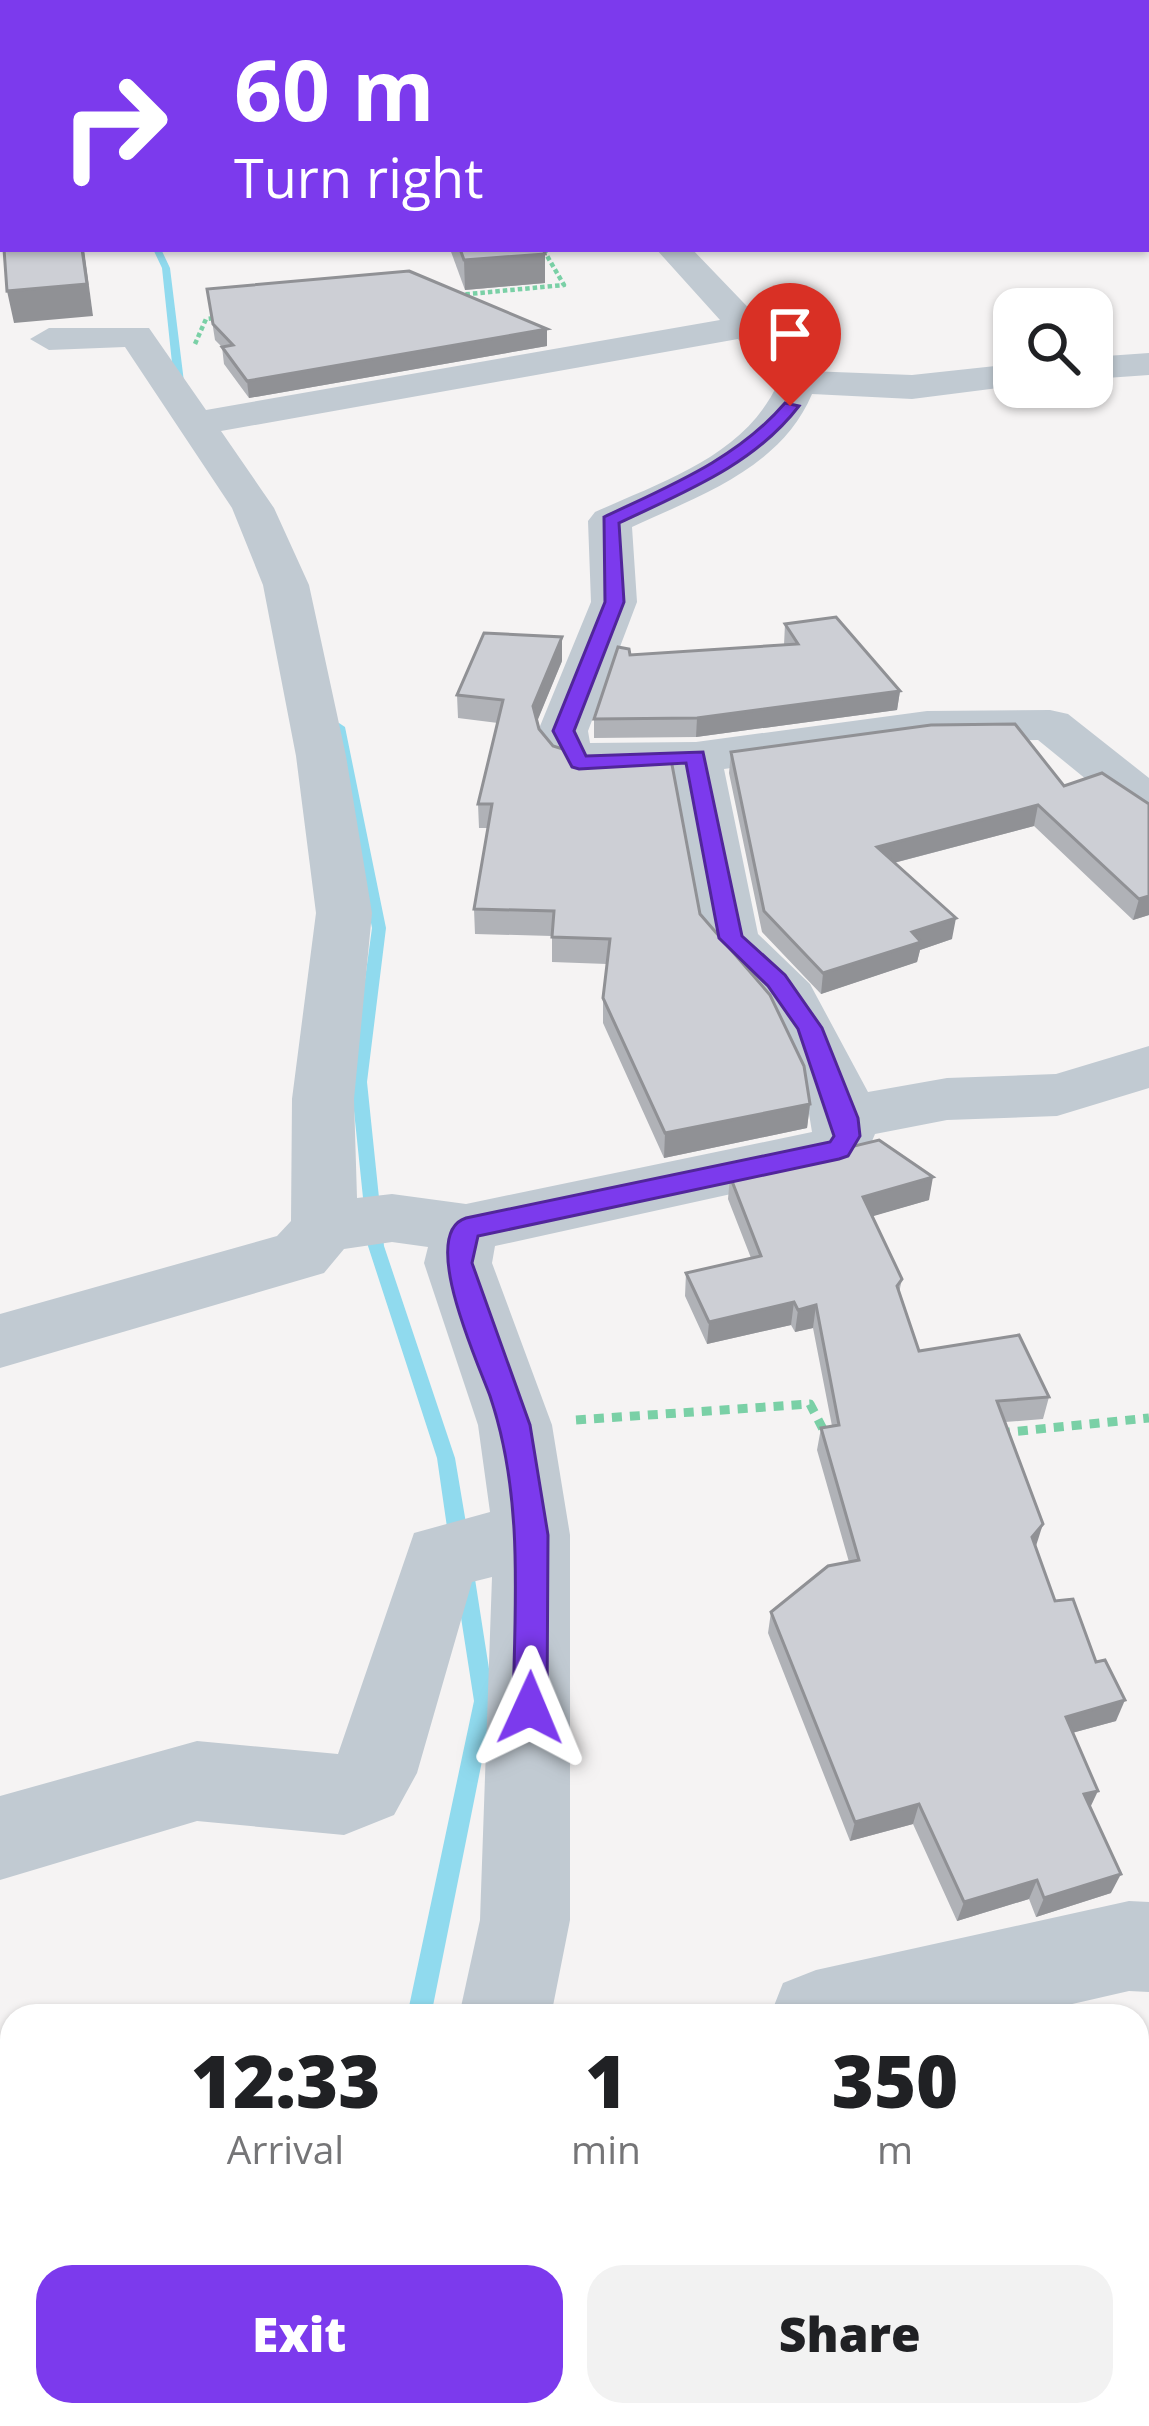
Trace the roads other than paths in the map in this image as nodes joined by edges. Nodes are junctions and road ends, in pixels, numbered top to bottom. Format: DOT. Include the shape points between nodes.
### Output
graph roads {
  1 [pos="676,252"];
  2 [pos="745,327"];
  3 [pos="49,339"];
  4 [pos="1149,364"];
  5 [pos="1113,367"];
  6 [pos="993,377"];
  7 [pos="798,382"];
  8 [pos="219,420"];
  9 [pos="696,757"];
  10 [pos="1149,804"];
  11 [pos="1149,1067"];
  12 [pos="845,1118"];
  13 [pos="324,1227"];
  14 [pos="466,1228"];
  15 [pos="0,1341"];
  16 [pos="532,1535"];
  17 [pos="0,1838"];
  18 [pos="1149,1947"];
  19 [pos="508,2004"];
  20 [pos="870,2004"];
  1 -- 2 [label="street"];
  2 -- 7 [label="street"];
  2 -- 8 [label="street"];
  3 -- 8 [label="street" via="136,337"];
  4 -- 5 [label="street"];
  6 -- 7 [label="street" via="912,387"];
  7 -- 9 [label="street" via="766,436 610,521 614,602 563,731 566,745 579,763"];
  8 -- 13 [label="street" via="286,585 344,913 323,1100"];
  9 -- 10 [label="street" via="926,726 1050,725"];
  9 -- 12 [label="street" via="731,938 776,980 810,1028"];
  11 -- 12 [label="street" via="1058,1095 947,1099"];
  12 -- 14 [label="street" via="839,1149"];
  13 -- 14 [label="street" via="392,1218"];
  13 -- 15 [label="street" via="300,1255"];
  14 -- 16 [label="street" via="458,1263 514,1425"];
  16 -- 17 [label="street" via="441,1556 375,1773 364,1787 344,1795 197,1780"];
  16 -- 19 [label="street" via="525,1920"];
  18 -- 20 [label="street"];
}
